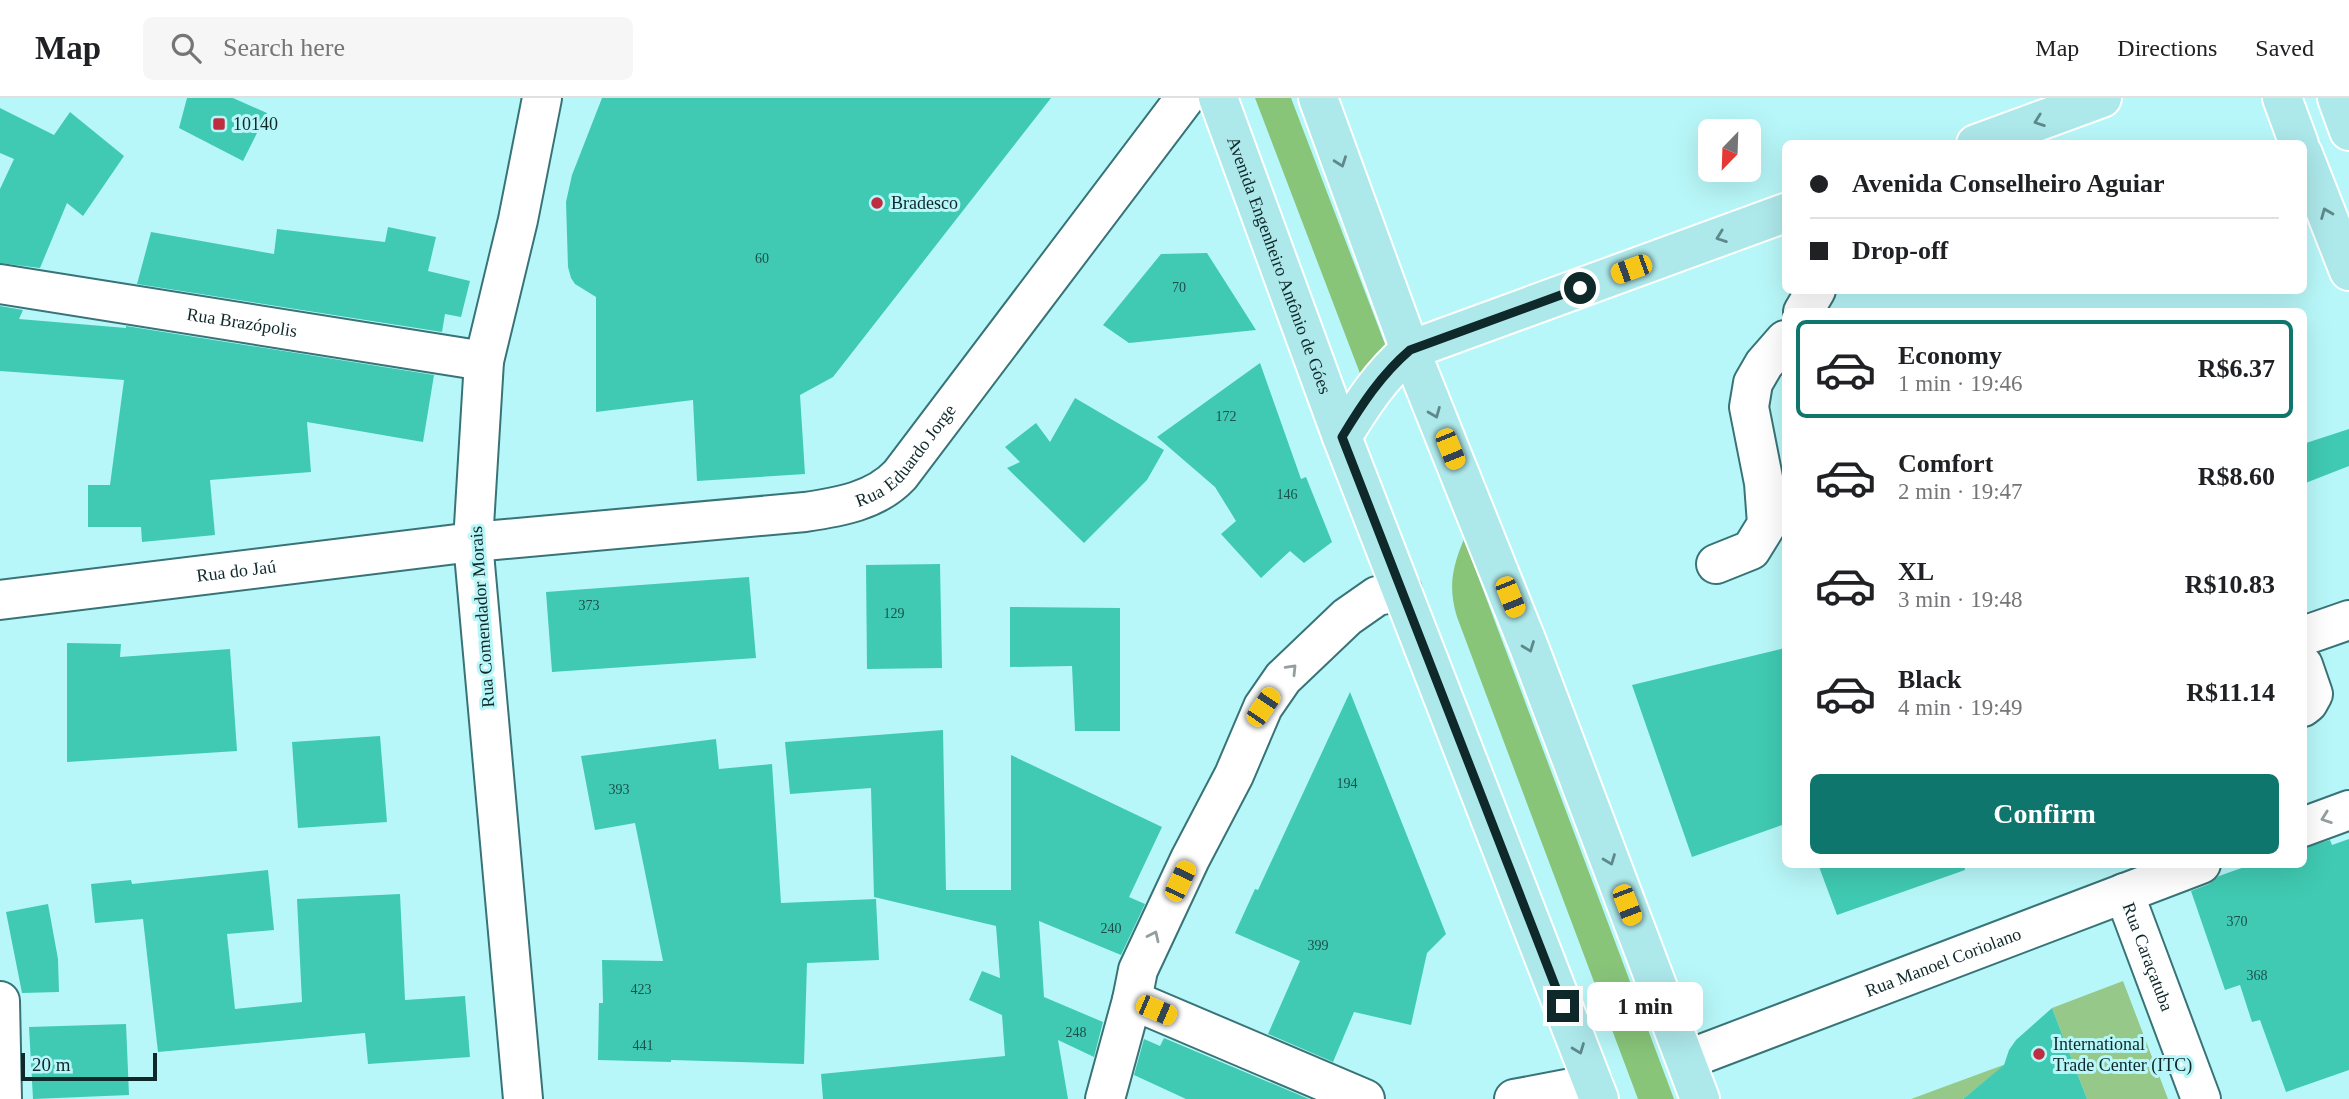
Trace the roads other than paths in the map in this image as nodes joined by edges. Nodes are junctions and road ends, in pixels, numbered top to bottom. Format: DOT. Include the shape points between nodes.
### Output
graph roads {
  1 [pos="542,98"];
  2 [pos="1185,98"];
  3 [pos="1217,98"];
  4 [pos="1318,98"];
  5 [pos="2102,98"];
  6 [pos="2282,98"];
  7 [pos="2337,98"];
  8 [pos="2349,131"];
  9 [pos="1987,140"];
  10 [pos="2298,140"];
  11 [pos="2307,164"];
  12 [pos="1782,214"];
  13 [pos="2349,271"];
  14 [pos="0,284"];
  15 [pos="1782,343"];
  16 [pos="1410,350"];
  17 [pos="484,360"];
  18 [pos="1342,437"];
  19 [pos="473,542"];
  20 [pos="1716,564"];
  21 [pos="1402,591"];
  22 [pos="0,600"];
  23 [pos="2349,620"];
  24 [pos="2307,635"];
  25 [pos="2307,678"];
  26 [pos="2307,704"];
  27 [pos="2349,810"];
  28 [pos="2307,826"];
  29 [pos="2190,868"];
  30 [pos="2124,893"];
  31 [pos="1132,1000"];
  32 [pos="0,1002"];
  33 [pos="1686,1060"];
  34 [pos="2,1088"];
  35 [pos="1596,1092"];
  36 [pos="523,1099"];
  37 [pos="1105,1099"];
  38 [pos="1365,1099"];
  39 [pos="1514,1099"];
  40 [pos="1700,1099"];
  41 [pos="2201,1099"];
  1 -- 17 [label="street, Rua Comendador Morais"];
  2 -- 19 [label="street, Rua Eduardo Jorge" via="889,486 849,504 805,512"];
  3 -- 18 [label="main road, Avenida Engenheiro Antônio de Góes"];
  4 -- 16 [label="main road, one-way"];
  5 -- 9 [label="main road, one-way"];
  6 -- 10 [label="main road"];
  7 -- 8 [label="main road"];
  13 -- 11 [label="main road, one-way"];
  12 -- 16 [label="main road, one-way"];
  14 -- 17 [label="street, Rua Brazópolis"];
  15 -- 20 [label="street" via="1753,383 1749,407 1767,524 1751,550"];
  16 -- 18 [label="main road" via="1370,392"];
  16 -- 33 [label="main road, one-way"];
  17 -- 19 [label="street, Rua Comendador Morais"];
  18 -- 21 [label="main road, Avenida Engenheiro Antônio de Góes"];
  19 -- 22 [label="street, Rua do Jaú"];
  19 -- 36 [label="street, Rua Comendador Morais"];
  31 -- 21 [label="street, one-way" via="1138,970 1263,707 1283,678 1347,617 1377,596"];
  21 -- 35 [label="main road, Avenida Engenheiro Antônio de Góes, one-way"];
  23 -- 24 [label="street"];
  25 -- 26 [label="street" via="2312,694"];
  27 -- 28 [label="street, one-way"];
  29 -- 30 [label="street, Rua Manoel Coriolano"];
  30 -- 33 [label="street, Rua Manoel Coriolano"];
  30 -- 41 [label="street, Rua Caraçatuba"];
  31 -- 37 [label="street"];
  31 -- 38 [label="street"];
  32 -- 34 [label="street"];
  33 -- 40 [label="main road"];
  35 -- 39 [label="street"];
}
